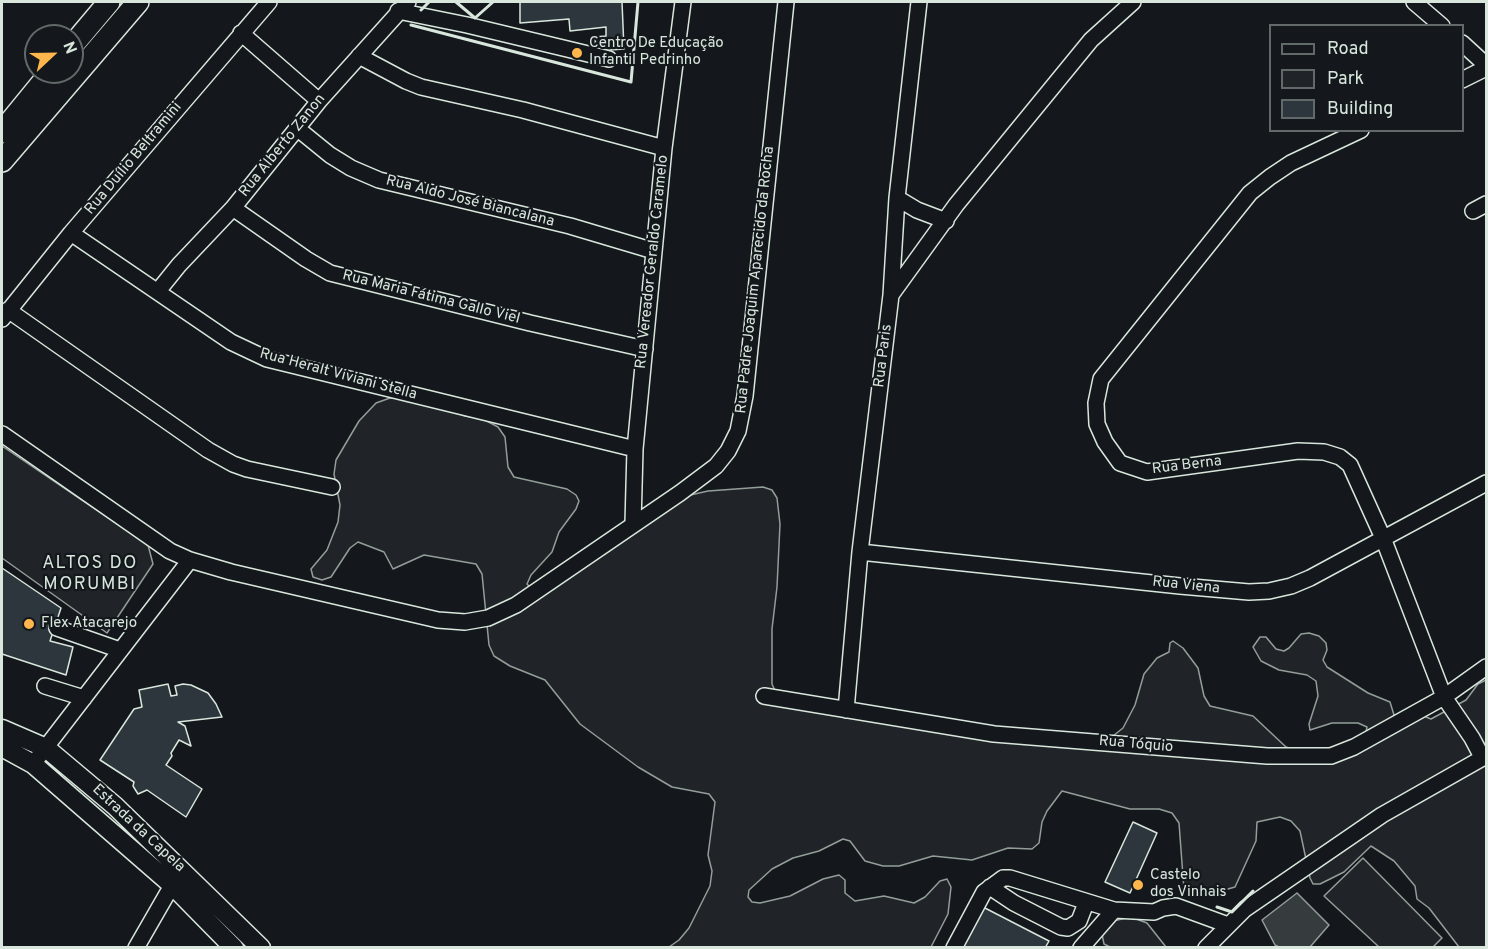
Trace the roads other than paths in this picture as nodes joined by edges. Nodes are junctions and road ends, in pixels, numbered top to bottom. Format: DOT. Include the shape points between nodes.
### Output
graph roads {
  1 [pos="109,2"];
  2 [pos="138,2"];
  3 [pos="269,2"];
  4 [pos="683,2"];
  5 [pos="786,2"];
  6 [pos="919,2"];
  7 [pos="1133,2"];
  8 [pos="1414,2"];
  9 [pos="403,6"];
  10 [pos="1440,24"];
  11 [pos="84,32"];
  12 [pos="241,33"];
  13 [pos="1464,46"];
  14 [pos="359,56"];
  15 [pos="609,59"];
  16 [pos="1486,67"];
  17 [pos="1464,79"];
  18 [pos="41,84"];
  19 [pos="319,101"];
  20 [pos="298,129"];
  21 [pos="2,132"];
  22 [pos="1357,132"];
  23 [pos="664,148"];
  24 [pos="2,161"];
  25 [pos="897,198"];
  26 [pos="233,208"];
  27 [pos="946,220"];
  28 [pos="70,233"];
  29 [pos="654,251"];
  30 [pos="158,291"];
  31 [pos="891,295"];
  32 [pos="5,314"];
  33 [pos="645,349"];
  34 [pos="2,434"];
  35 [pos="634,449"];
  36 [pos="1486,483"];
  37 [pos="333,487"];
  38 [pos="633,524"];
  39 [pos="1383,538"];
  40 [pos="860,552"];
  41 [pos="190,560"];
  42 [pos="57,628"];
  43 [pos="120,650"];
  44 [pos="1486,667"];
  45 [pos="45,686"];
  46 [pos="764,696"];
  47 [pos="1444,697"];
  48 [pos="84,698"];
  49 [pos="846,710"];
  50 [pos="2,729"];
  51 [pos="2,747"];
  52 [pos="46,748"];
  53 [pos="1484,757"];
  54 [pos="33,764"];
  55 [pos="176,877"];
  56 [pos="990,887"];
  57 [pos="1086,903"];
  58 [pos="1114,910"];
  59 [pos="1228,925"];
  60 [pos="136,948"];
  61 [pos="234,948"];
  62 [pos="261,948"];
  63 [pos="954,948"];
  64 [pos="1081,948"];
  65 [pos="1206,948"];
  1 -- 11 [label="highway"];
  2 -- 24 [label="highway"];
  3 -- 12 [label="street, Rua Duílio Beltramini"];
  4 -- 23 [label="street, Rua Vereador Geraldo Caramelo"];
  5 -- 38 [label="street, Rua Padre Joaquim Aparecido da Rocha" via="738,431 716,466"];
  6 -- 25 [label="street, Rua Paris"];
  7 -- 27 [label="street" via="1091,40"];
  8 -- 10 [label="street"];
  9 -- 14 [label="street, Rua Alberto Zanon"];
  9 -- 15 [label="street"];
  12 -- 19 [label="street"];
  12 -- 28 [label="street, Rua Duílio Beltramini"];
  13 -- 16 [label="street"];
  14 -- 19 [label="street, Rua Alberto Zanon"];
  14 -- 23 [label="street" via="421,87"];
  16 -- 17 [label="street"];
  18 -- 21 [label="highway"];
  19 -- 20 [label="street, Rua Alberto Zanon"];
  20 -- 26 [label="street, Rua Alberto Zanon"];
  20 -- 29 [label="street, Rua Aldo José Biancalana" via="330,155 379,180"];
  22 -- 39 [label="street, Rua Berna" via="1291,163 1250,193 1101,379 1097,424 1120,464 1147,472 1298,451 1340,457 1350,465"];
  23 -- 29 [label="street, Rua Vereador Geraldo Caramelo"];
  25 -- 27 [label="street"];
  25 -- 31 [label="street, Rua Paris"];
  26 -- 30 [label="street, Rua Alberto Zanon"];
  26 -- 33 [label="street, Rua Maria Fátima Gallo Viel" via="330,273"];
  27 -- 31 [label="street"];
  28 -- 30 [label="street, Rua Heralt Viviani Stella"];
  28 -- 32 [label="street, Rua Duílio Beltramini"];
  29 -- 33 [label="street, Rua Vereador Geraldo Caramelo"];
  30 -- 35 [label="street, Rua Heralt Viviani Stella" via="231,342 267,359"];
  31 -- 40 [label="street, Rua Paris"];
  32 -- 37 [label="street" via="233,464"];
  33 -- 35 [label="street, Rua Vereador Geraldo Caramelo"];
  34 -- 41 [label="street, Rua Padre Joaquim Aparecido da Rocha"];
  35 -- 38 [label="street, Rua Vereador Geraldo Caramelo"];
  36 -- 39 [label="street, Rua Viena"];
  38 -- 41 [label="street, Rua Padre Joaquim Aparecido da Rocha" via="516,605 488,618 465,622 438,620"];
  39 -- 40 [label="street, Rua Viena" via="1291,586 1248,592"];
  39 -- 47 [label="street, Rua Berna"];
  40 -- 49 [label="street, Rua Paris"];
  41 -- 43 [label="street"];
  42 -- 43 [label="street"];
  43 -- 48 [label="street"];
  44 -- 47 [label="street, Rua Tóquio"];
  45 -- 48 [label="street"];
  46 -- 49 [label="street, Rua Tóquio"];
  47 -- 49 [label="street, Rua Tóquio" via="1331,756 1267,756 994,734"];
  47 -- 53 [label="street, Rua Berna"];
  48 -- 52 [label="street"];
  50 -- 52 [label="main road, Estrada da Capela"];
  51 -- 54 [label="main road, Estrada da Capela"];
  52 -- 54 [label="street"];
  52 -- 55 [label="main road, Estrada da Capela" via="115,806"];
  53 -- 59 [label="street" via="1382,816 1245,909"];
  54 -- 55 [label="main road, Estrada da Capela"];
  55 -- 60 [label="street"];
  55 -- 61 [label="main road, Estrada da Capela"];
  55 -- 62 [label="main road, Estrada da Capela"];
  56 -- 57 [label="street" via="1010,878"];
  56 -- 57 [label="street" via="1061,927 1068,928 1079,921"];
  56 -- 63 [label="street"];
  57 -- 58 [label="street"];
  58 -- 59 [label="street" via="1154,912 1176,906"];
  58 -- 64 [label="street"];
  59 -- 65 [label="street"];
}
